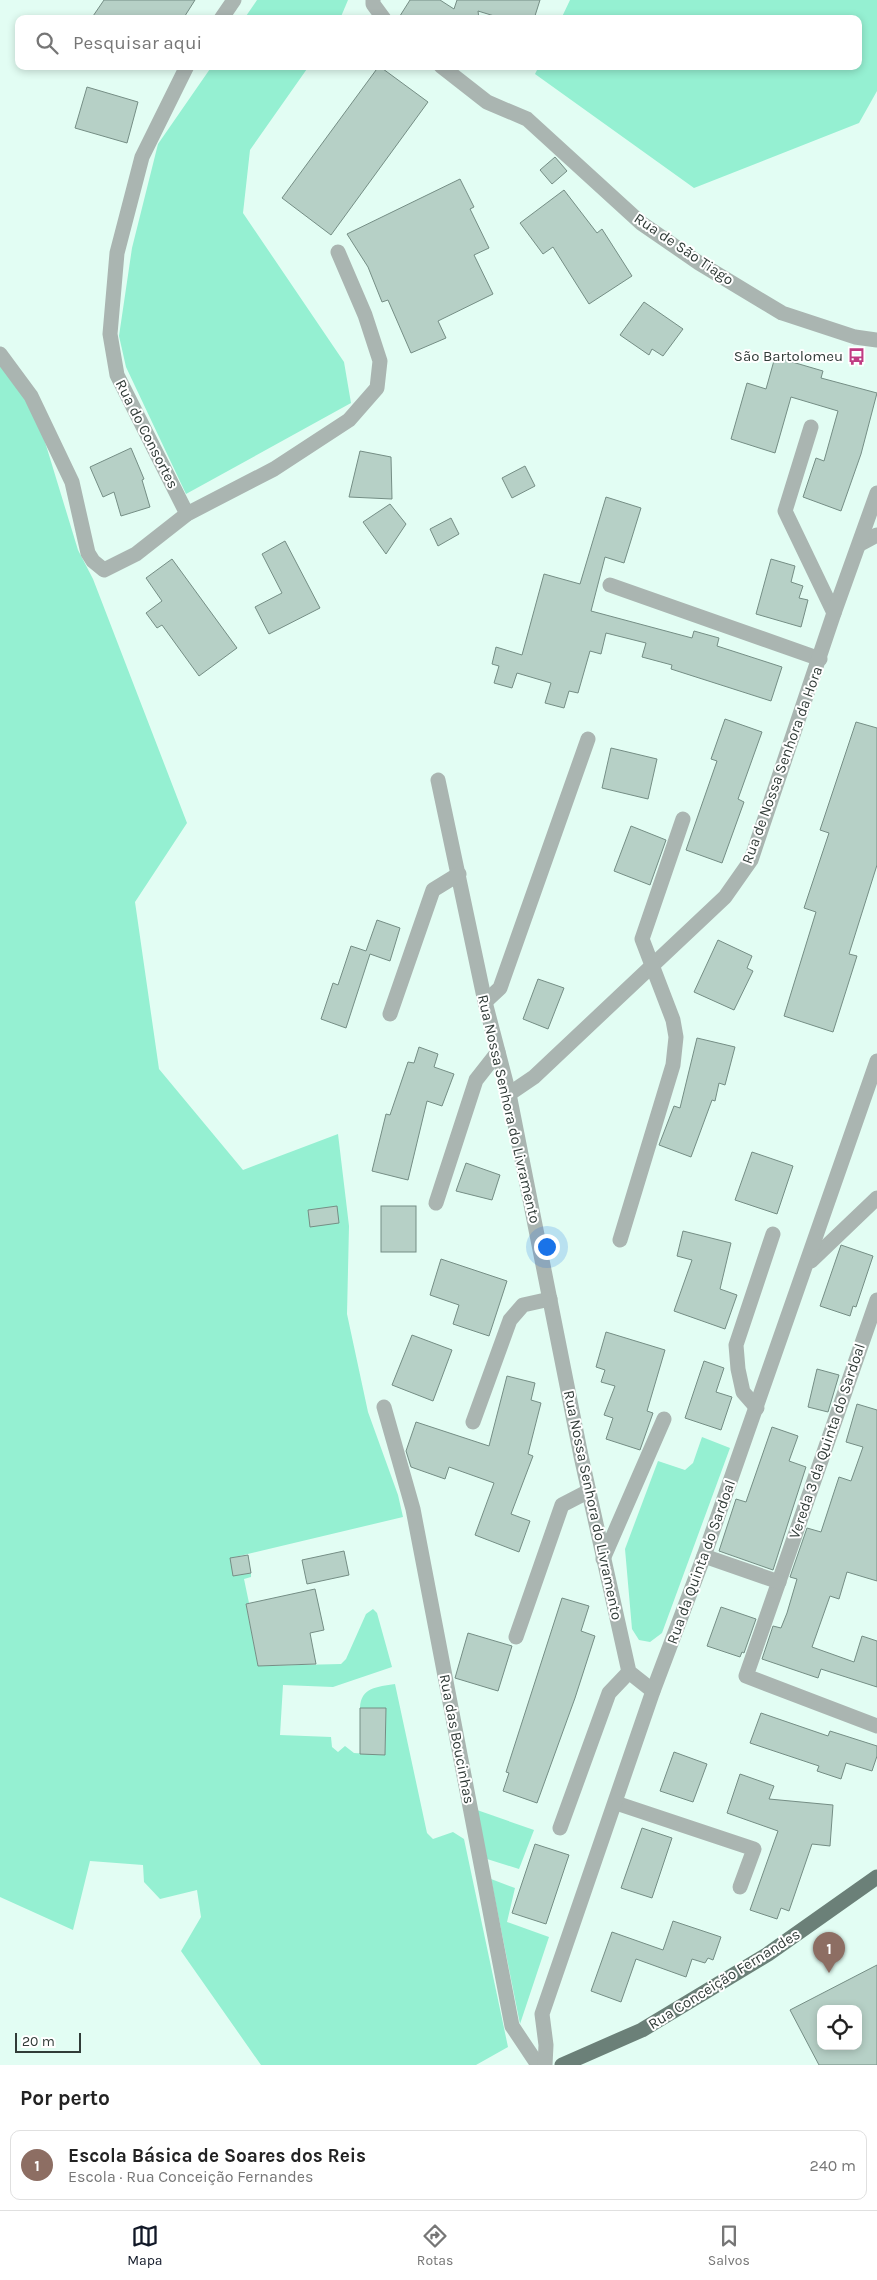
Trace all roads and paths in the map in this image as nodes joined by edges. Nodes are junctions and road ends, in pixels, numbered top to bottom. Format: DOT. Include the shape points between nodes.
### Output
graph roads {
  1 [pos="234,0"];
  2 [pos="373,0"];
  3 [pos="224,15"];
  4 [pos="381,15"];
  5 [pos="186,70"];
  6 [pos="446,70"];
  7 [pos="338,252"];
  8 [pos="877,340"];
  9 [pos="0,354"];
  10 [pos="812,427"];
  11 [pos="877,492"];
  12 [pos="187,514"];
  13 [pos="877,535"];
  14 [pos="860,544"];
  15 [pos="610,585"];
  16 [pos="834,613"];
  17 [pos="820,659"];
  18 [pos="588,739"];
  19 [pos="438,780"];
  20 [pos="683,819"];
  21 [pos="459,874"];
  22 [pos="653,965"];
  23 [pos="485,1002"];
  24 [pos="390,1014"];
  25 [pos="498,1052"];
  26 [pos="877,1061"];
  27 [pos="509,1094"];
  28 [pos="877,1198"];
  29 [pos="436,1203"];
  30 [pos="773,1234"];
  31 [pos="620,1240"];
  32 [pos="808,1264"];
  33 [pos="550,1299"];
  34 [pos="877,1300"];
  35 [pos="384,1407"];
  36 [pos="757,1408"];
  37 [pos="664,1419"];
  38 [pos="473,1422"];
  39 [pos="589,1491"];
  40 [pos="704,1556"];
  41 [pos="603,1559"];
  42 [pos="778,1582"];
  43 [pos="516,1637"];
  44 [pos="629,1672"];
  45 [pos="654,1690"];
  46 [pos="877,1726"];
  47 [pos="616,1803"];
  48 [pos="560,1828"];
  49 [pos="877,1877"];
  50 [pos="740,1887"];
  51 [pos="538,2065"];
  52 [pos="545,2065"];
  53 [pos="562,2065"];
  1 -- 3 [label="street"];
  2 -- 4 [label="street"];
  5 -- 12 [label="street, Rua do Consortes" via="142,157 117,253 110,334 117,375"];
  6 -- 8 [label="street, Rua de São Tiago" via="488,102 527,119 641,223 699,263 782,313 855,338"];
  7 -- 12 [label="street" via="365,315 380,361 377,388 348,420 274,469"];
  9 -- 12 [label="street" via="31,396 42,418 72,482 88,553 104,570 136,554"];
  10 -- 16 [label="street" via="785,511"];
  11 -- 14 [label="street, Rua de Nossa Senhora da Hora"];
  13 -- 14 [label="street"];
  14 -- 16 [label="street, Rua de Nossa Senhora da Hora"];
  15 -- 17 [label="street"];
  16 -- 17 [label="street, Rua de Nossa Senhora da Hora"];
  17 -- 22 [label="street, Rua de Nossa Senhora da Hora" via="751,860 725,897"];
  18 -- 23 [label="street" via="500,988"];
  19 -- 21 [label="street, Rua Nossa Senhora do Livramento"];
  20 -- 22 [label="street" via="642,939"];
  21 -- 23 [label="street, Rua Nossa Senhora do Livramento"];
  21 -- 24 [label="street" via="433,890"];
  22 -- 27 [label="street, Rua de Nossa Senhora da Hora" via="534,1077"];
  22 -- 31 [label="street" via="673,1020 675,1053 670,1080"];
  23 -- 25 [label="street, Rua Nossa Senhora do Livramento"];
  25 -- 27 [label="street, Rua Nossa Senhora do Livramento"];
  25 -- 29 [label="street" via="476,1080"];
  26 -- 32 [label="street, Rua da Quinta do Sardoal"];
  27 -- 33 [label="street, Rua Nossa Senhora do Livramento"];
  28 -- 32 [label="street"];
  30 -- 36 [label="street" via="736,1345 743,1392"];
  32 -- 36 [label="street, Rua da Quinta do Sardoal"];
  33 -- 38 [label="street" via="523,1305 510,1320"];
  33 -- 39 [label="street, Rua Nossa Senhora do Livramento"];
  34 -- 42 [label="street, Vereda 3 da Quinta do Sardoal"];
  35 -- 51 [label="street, Rua das Boucinhas" via="412,1509 512,2026"];
  36 -- 40 [label="street, Rua da Quinta do Sardoal"];
  37 -- 41 [label="street"];
  39 -- 41 [label="street, Rua Nossa Senhora do Livramento"];
  39 -- 43 [label="street" via="562,1505"];
  40 -- 42 [label="street"];
  40 -- 45 [label="street, Rua da Quinta do Sardoal"];
  41 -- 44 [label="street, Rua Nossa Senhora do Livramento"];
  42 -- 46 [label="street, Vereda 3 da Quinta do Sardoal" via="746,1676"];
  44 -- 45 [label="street"];
  44 -- 48 [label="street" via="609,1693"];
  45 -- 47 [label="street, Rua da Quinta do Sardoal"];
  47 -- 50 [label="street" via="754,1849"];
  47 -- 52 [label="street, Rua da Quinta do Sardoal" via="542,2014"];
  49 -- 53 [label="main road, Rua Conceição Fernandes" via="768,1954 642,2030"];
}
